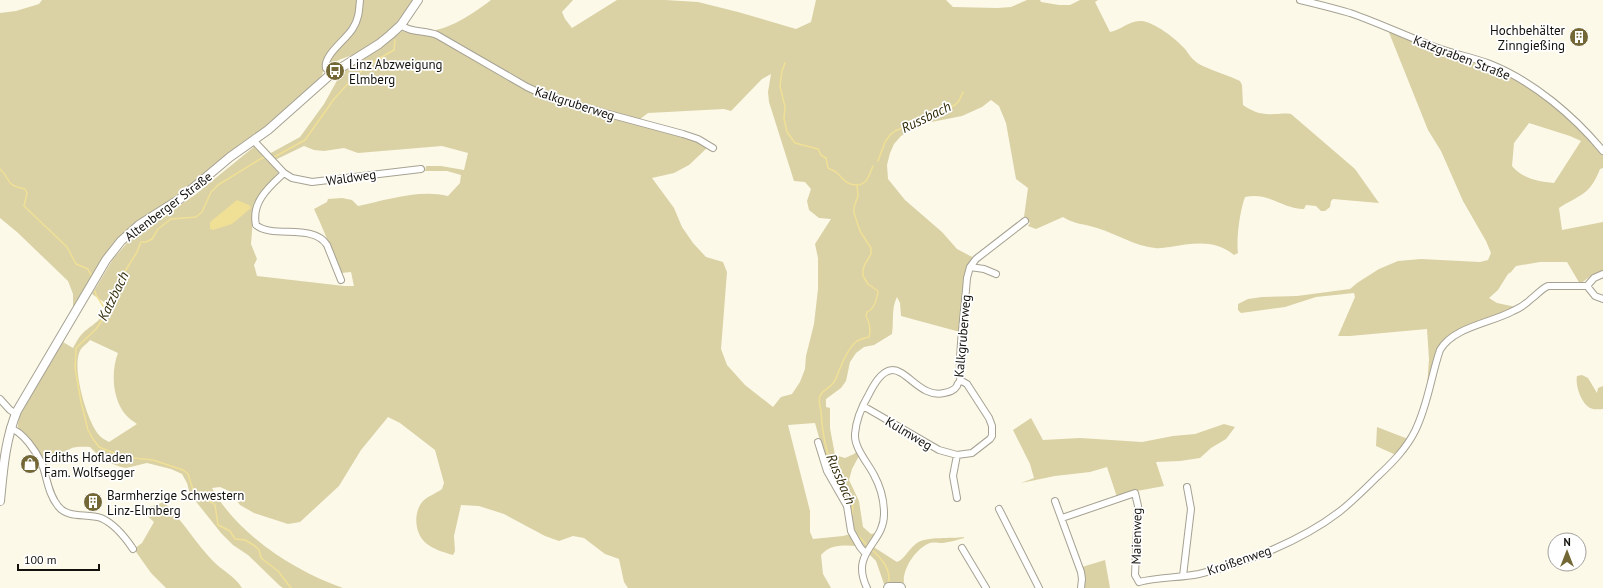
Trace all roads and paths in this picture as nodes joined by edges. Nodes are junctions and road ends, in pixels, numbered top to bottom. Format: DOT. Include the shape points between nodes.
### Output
graph roads {
  1 [pos="360,0"];
  2 [pos="418,0"];
  3 [pos="1300,0"];
  4 [pos="400,25"];
  5 [pos="331,74"];
  6 [pos="254,141"];
  7 [pos="713,148"];
  8 [pos="1603,151"];
  9 [pos="421,169"];
  10 [pos="284,173"];
  11 [pos="1025,221"];
  12 [pos="970,267"];
  13 [pos="996,274"];
  14 [pos="1603,274"];
  15 [pos="341,280"];
  16 [pos="1587,286"];
  17 [pos="1603,299"];
  18 [pos="960,380"];
  19 [pos="0,399"];
  20 [pos="863,406"];
  21 [pos="16,414"];
  22 [pos="10,428"];
  23 [pos="818,442"];
  24 [pos="957,455"];
  25 [pos="1187,487"];
  26 [pos="958,498"];
  27 [pos="0,501"];
  28 [pos="1055,501"];
  29 [pos="999,509"];
  30 [pos="1062,518"];
  31 [pos="962,548"];
  32 [pos="133,550"];
  33 [pos="868,550"];
  34 [pos="1183,576"];
  35 [pos="1138,585"];
  36 [pos="867,588"];
  37 [pos="890,588"];
  38 [pos="900,588"];
  39 [pos="986,588"];
  40 [pos="1040,588"];
  41 [pos="1081,588"];
  1 -- 5 [label="street" via="354,27 326,61 326,68"];
  2 -- 4 [label="street, Altenberger Straße"];
  3 -- 8 [label="street, Katzgraben Straße" via="1352,14 1507,72 1562,109"];
  4 -- 5 [label="street, Altenberger Straße" via="379,44"];
  4 -- 7 [label="street, Kalkgruberweg" via="409,30 422,30 437,35 527,87 553,99 683,134"];
  5 -- 6 [label="street, Altenberger Straße"];
  6 -- 10 [label="street"];
  6 -- 21 [label="street, Altenberger Straße" via="121,241 106,260"];
  9 -- 10 [label="street, Waldweg" via="312,182 298,180"];
  10 -- 15 [label="street" via="266,190 257,203 256,225 264,229 304,234 324,240"];
  11 -- 12 [label="street" via="976,259"];
  12 -- 13 [label="street"];
  12 -- 18 [label="street, Kalkgruberweg" via="966,285"];
  14 -- 16 [label="street" via="1594,278"];
  16 -- 17 [label="street" via="1595,296"];
  16 -- 34 [label="street, Kroißenweg" via="1548,286 1512,312 1447,340 1440,350 1420,421 1410,440 1396,458 1332,517 1278,547 1215,569"];
  18 -- 20 [label="street, Kalkgruberweg" via="954,390 934,394 899,372 887,371 877,380"];
  18 -- 24 [label="street, Kulmweg" via="967,384 989,418 992,431 990,439 978,450"];
  19 -- 21 [label="street"];
  20 -- 24 [label="street, Kulmweg" via="931,447"];
  20 -- 33 [label="street, Kalkgruberweg" via="855,439 879,485 884,506 882,528"];
  21 -- 22 [label="street, Altenberger Straße"];
  22 -- 27 [label="street, Altenberger Straße"];
  22 -- 32 [label="street" via="22,434 42,464 54,499 61,510 100,518 110,523 117,528"];
  23 -- 33 [label="street" via="827,471 847,506 852,532 860,547"];
  24 -- 26 [label="street" via="953,476"];
  25 -- 34 [label="street" via="1192,509"];
  28 -- 30 [label="street"];
  29 -- 40 [label="street"];
  30 -- 35 [label="street, Maienweg" via="1135,493 1138,506 1135,576"];
  30 -- 41 [label="street" via="1080,572"];
  31 -- 39 [label="street"];
  33 -- 36 [label="street, Kalkgruberweg" via="863,558 862,570"];
  34 -- 35 [label="street, Kroißenweg" via="1155,579"];
  37 -- 38 [label="main road"];
}
